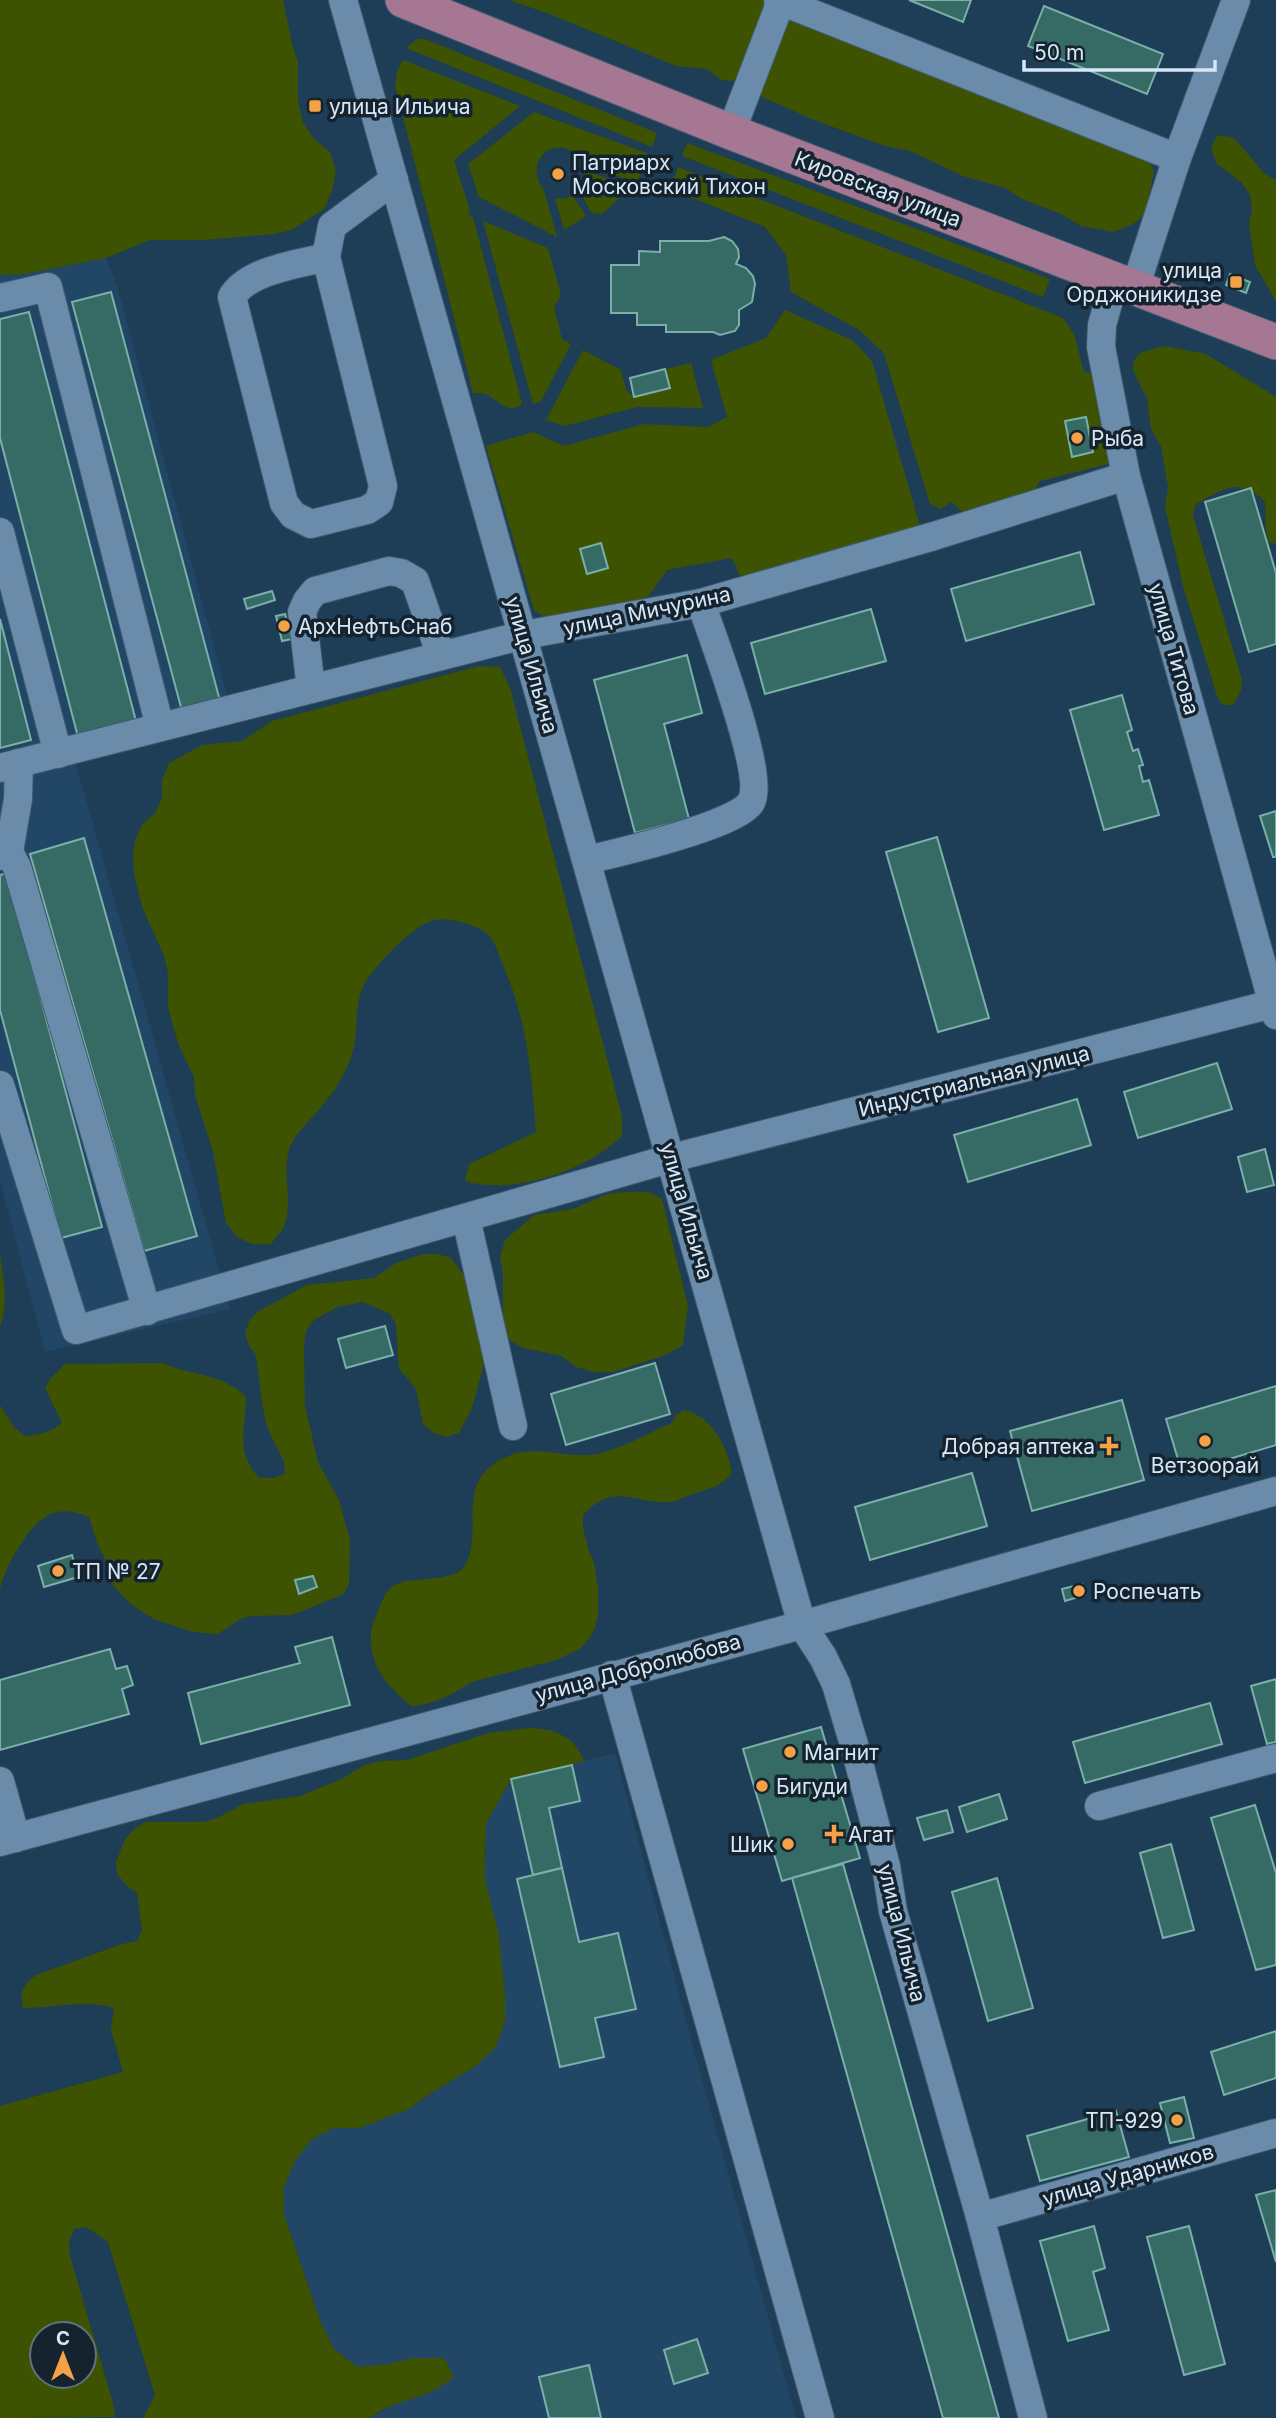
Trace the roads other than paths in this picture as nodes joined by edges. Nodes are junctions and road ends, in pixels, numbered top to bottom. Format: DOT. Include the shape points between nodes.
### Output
graph roads {
  1 [pos="343,0"];
  2 [pos="403,0"];
  3 [pos="1236,0"];
  4 [pos="780,1"];
  5 [pos="731,132"];
  6 [pos="1177,158"];
  7 [pos="394,180"];
  8 [pos="326,257"];
  9 [pos="1125,284"];
  10 [pos="0,298"];
  11 [pos="1276,342"];
  12 [pos="1126,476"];
  13 [pos="0,532"];
  14 [pos="701,603"];
  15 [pos="524,635"];
  16 [pos="441,656"];
  17 [pos="311,689"];
  18 [pos="160,727"];
  19 [pos="58,754"];
  20 [pos="9,766"];
  21 [pos="4,854"];
  22 [pos="587,860"];
  23 [pos="1275,1008"];
  24 [pos="0,1085"];
  25 [pos="672,1158"];
  26 [pos="466,1218"];
  27 [pos="146,1311"];
  28 [pos="513,1426"];
  29 [pos="1276,1491"];
  30 [pos="802,1625"];
  31 [pos="611,1675"];
  32 [pos="1276,1758"];
  33 [pos="0,1781"];
  34 [pos="1099,1806"];
  35 [pos="8,1840"];
  36 [pos="1276,2133"];
  37 [pos="980,2217"];
  38 [pos="820,2418"];
  39 [pos="1033,2418"];
  1 -- 7 [label="street, улица Ильича"];
  2 -- 5 [label="main road, Кировская улица"];
  3 -- 6 [label="street"];
  4 -- 5 [label="street"];
  4 -- 6 [label="street"];
  5 -- 9 [label="main road, Кировская улица"];
  6 -- 9 [label="street"];
  7 -- 8 [label="street" via="332,226"];
  7 -- 15 [label="street, улица Ильича"];
  8 -- 8 [label="street" via="252,277 232,297 284,503 293,515 311,524 367,510 379,502 383,486"];
  9 -- 11 [label="main road, Кировская улица"];
  9 -- 12 [label="street, улица Титова" via="1102,325 1101,347"];
  10 -- 18 [label="street" via="48,287"];
  12 -- 14 [label="street, улица Мичурина"];
  12 -- 23 [label="street, улица Титова"];
  13 -- 19 [label="street"];
  14 -- 15 [label="street, улица Мичурина"];
  14 -- 22 [label="street" via="741,725 755,782 751,802 735,816"];
  15 -- 16 [label="street, улица Мичурина"];
  15 -- 22 [label="street, улица Ильича"];
  16 -- 17 [label="street, улица Мичурина"];
  16 -- 17 [label="street" via="415,581 389,571 315,590 307,601 302,612"];
  17 -- 18 [label="street, улица Мичурина"];
  18 -- 19 [label="street, улица Мичурина"];
  19 -- 20 [label="street, улица Мичурина"];
  20 -- 21 [label="street" via="18,799"];
  21 -- 27 [label="street" via="17,867"];
  22 -- 25 [label="street, улица Ильича"];
  23 -- 25 [label="street, Индустриальная улица"];
  24 -- 27 [label="street, Индустриальная улица" via="76,1330"];
  25 -- 26 [label="street, Индустриальная улица"];
  25 -- 30 [label="street, улица Ильича"];
  26 -- 27 [label="street, Индустриальная улица"];
  26 -- 28 [label="street"];
  29 -- 30 [label="street, улица Добролюбова"];
  30 -- 31 [label="street, улица Добролюбова"];
  30 -- 37 [label="street, улица Ильича" via="836,1684 886,1866 893,1911"];
  31 -- 35 [label="street, улица Добролюбова"];
  31 -- 38 [label="street"];
  32 -- 34 [label="street"];
  33 -- 35 [label="street"];
  36 -- 37 [label="street, улица Ударников"];
  37 -- 39 [label="street, улица Ильича"];
}
